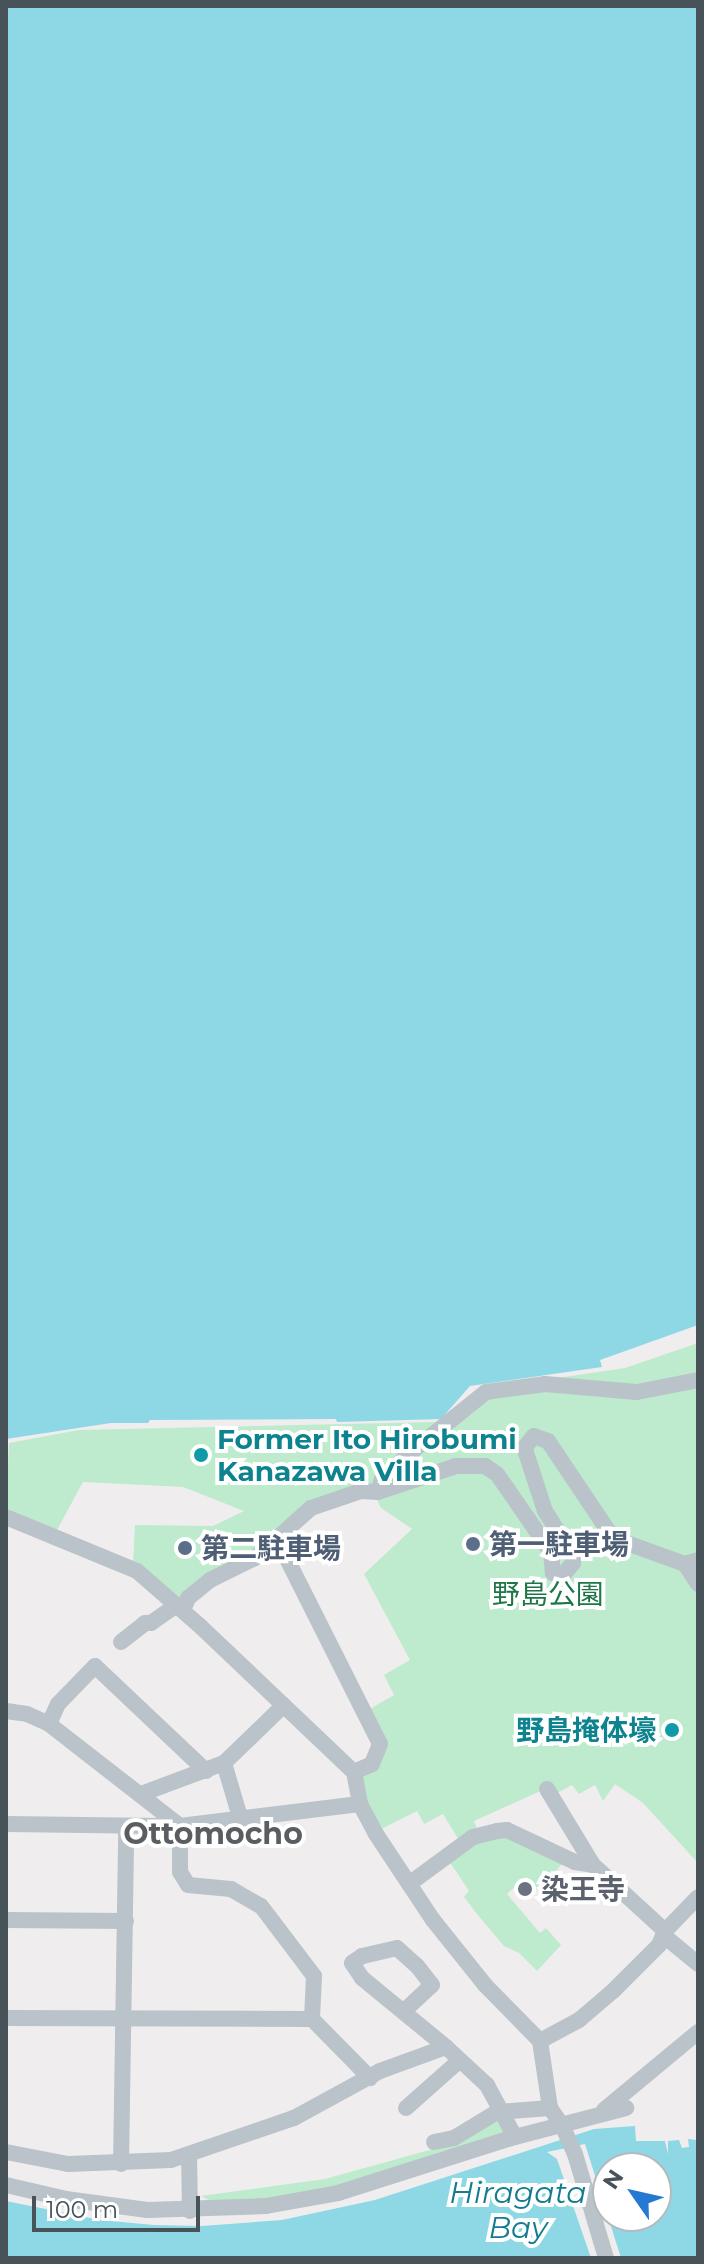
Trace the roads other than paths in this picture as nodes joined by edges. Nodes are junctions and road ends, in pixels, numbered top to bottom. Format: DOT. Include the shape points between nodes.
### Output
graph roads {
  1 [pos="698,1380"];
  2 [pos="378,1492"];
  3 [pos="6,1517"];
  4 [pos="278,1541"];
  5 [pos="692,1562"];
  6 [pos="698,1584"];
  7 [pos="180,1608"];
  8 [pos="121,1642"];
  9 [pos="284,1705"];
  10 [pos="6,1711"];
  11 [pos="49,1724"];
  12 [pos="224,1763"];
  13 [pos="206,1771"];
  14 [pos="354,1772"];
  15 [pos="547,1789"];
  16 [pos="141,1794"];
  17 [pos="360,1804"];
  18 [pos="240,1817"];
  19 [pos="6,1824"];
  20 [pos="180,1826"];
  21 [pos="126,1827"];
  22 [pos="593,1865"];
  23 [pos="409,1884"];
  24 [pos="698,1897"];
  25 [pos="6,1920"];
  26 [pos="126,1921"];
  27 [pos="664,1933"];
  28 [pos="698,1964"];
  29 [pos="404,2011"];
  30 [pos="6,2018"];
  31 [pos="124,2019"];
  32 [pos="312,2019"];
  33 [pos="698,2032"];
  34 [pos="540,2041"];
  35 [pos="446,2047"];
  36 [pos="459,2061"];
  37 [pos="370,2078"];
  38 [pos="406,2108"];
  39 [pos="550,2108"];
  40 [pos="626,2108"];
  41 [pos="504,2111"];
  42 [pos="600,2113"];
  43 [pos="562,2125"];
  44 [pos="515,2137"];
  45 [pos="434,2142"];
  46 [pos="6,2152"];
  47 [pos="189,2154"];
  48 [pos="121,2164"];
  49 [pos="6,2185"];
  50 [pos="190,2211"];
  51 [pos="606,2258"];
  1 -- 2 [label="street" via="637,1392 545,1384 486,1392 410,1453 382,1479"];
  2 -- 4 [label="street" via="326,1500 302,1514"];
  2 -- 5 [label="street" via="456,1466 485,1466 497,1474 551,1552 553,1573 563,1575 573,1563 572,1554 545,1511 525,1447 539,1436 548,1441 613,1538"];
  3 -- 7 [label="street" via="137,1571"];
  4 -- 7 [label="street" via="210,1580"];
  4 -- 14 [label="street" via="380,1744 372,1764"];
  5 -- 6 [label="street"];
  7 -- 8 [label="street" via="145,1623"];
  7 -- 9 [label="street"];
  9 -- 12 [label="street"];
  9 -- 14 [label="street"];
  10 -- 11 [label="street"];
  11 -- 13 [label="street" via="58,1704 95,1666"];
  11 -- 16 [label="street"];
  12 -- 13 [label="street"];
  12 -- 18 [label="street"];
  13 -- 16 [label="street"];
  14 -- 17 [label="street"];
  15 -- 22 [label="street"];
  16 -- 20 [label="street"];
  17 -- 18 [label="street"];
  17 -- 23 [label="street"];
  18 -- 20 [label="street"];
  19 -- 21 [label="street"];
  20 -- 21 [label="street"];
  20 -- 32 [label="street" via="181,1878 192,1887 231,1889 261,1906 314,1976"];
  21 -- 26 [label="street"];
  22 -- 23 [label="street" via="575,1862 507,1830 497,1831 473,1837"];
  22 -- 27 [label="street"];
  23 -- 34 [label="street" via="455,1950"];
  24 -- 27 [label="street"];
  25 -- 26 [label="street"];
  26 -- 31 [label="street"];
  27 -- 28 [label="street"];
  27 -- 34 [label="street" via="659,1945 613,1991 579,2020"];
  29 -- 29 [label="street" via="362,1978 352,1963 397,1948 417,1966 432,1985"];
  29 -- 35 [label="street"];
  30 -- 31 [label="street"];
  31 -- 32 [label="street"];
  31 -- 48 [label="street"];
  32 -- 37 [label="street"];
  33 -- 42 [label="street"];
  34 -- 39 [label="street"];
  35 -- 36 [label="street"];
  35 -- 37 [label="street"];
  36 -- 38 [label="street"];
  36 -- 41 [label="street" via="487,2085"];
  37 -- 47 [label="street" via="294,2118"];
  39 -- 41 [label="street"];
  39 -- 43 [label="street"];
  40 -- 42 [label="street"];
  41 -- 44 [label="street"];
  41 -- 45 [label="street" via="454,2138"];
  42 -- 43 [label="street"];
  43 -- 44 [label="street"];
  43 -- 51 [label="street"];
  44 -- 50 [label="street" via="338,2193 266,2206"];
  46 -- 48 [label="street" via="68,2164"];
  47 -- 48 [label="street"];
  47 -- 50 [label="street"];
  49 -- 50 [label="street" via="101,2204"];
}
